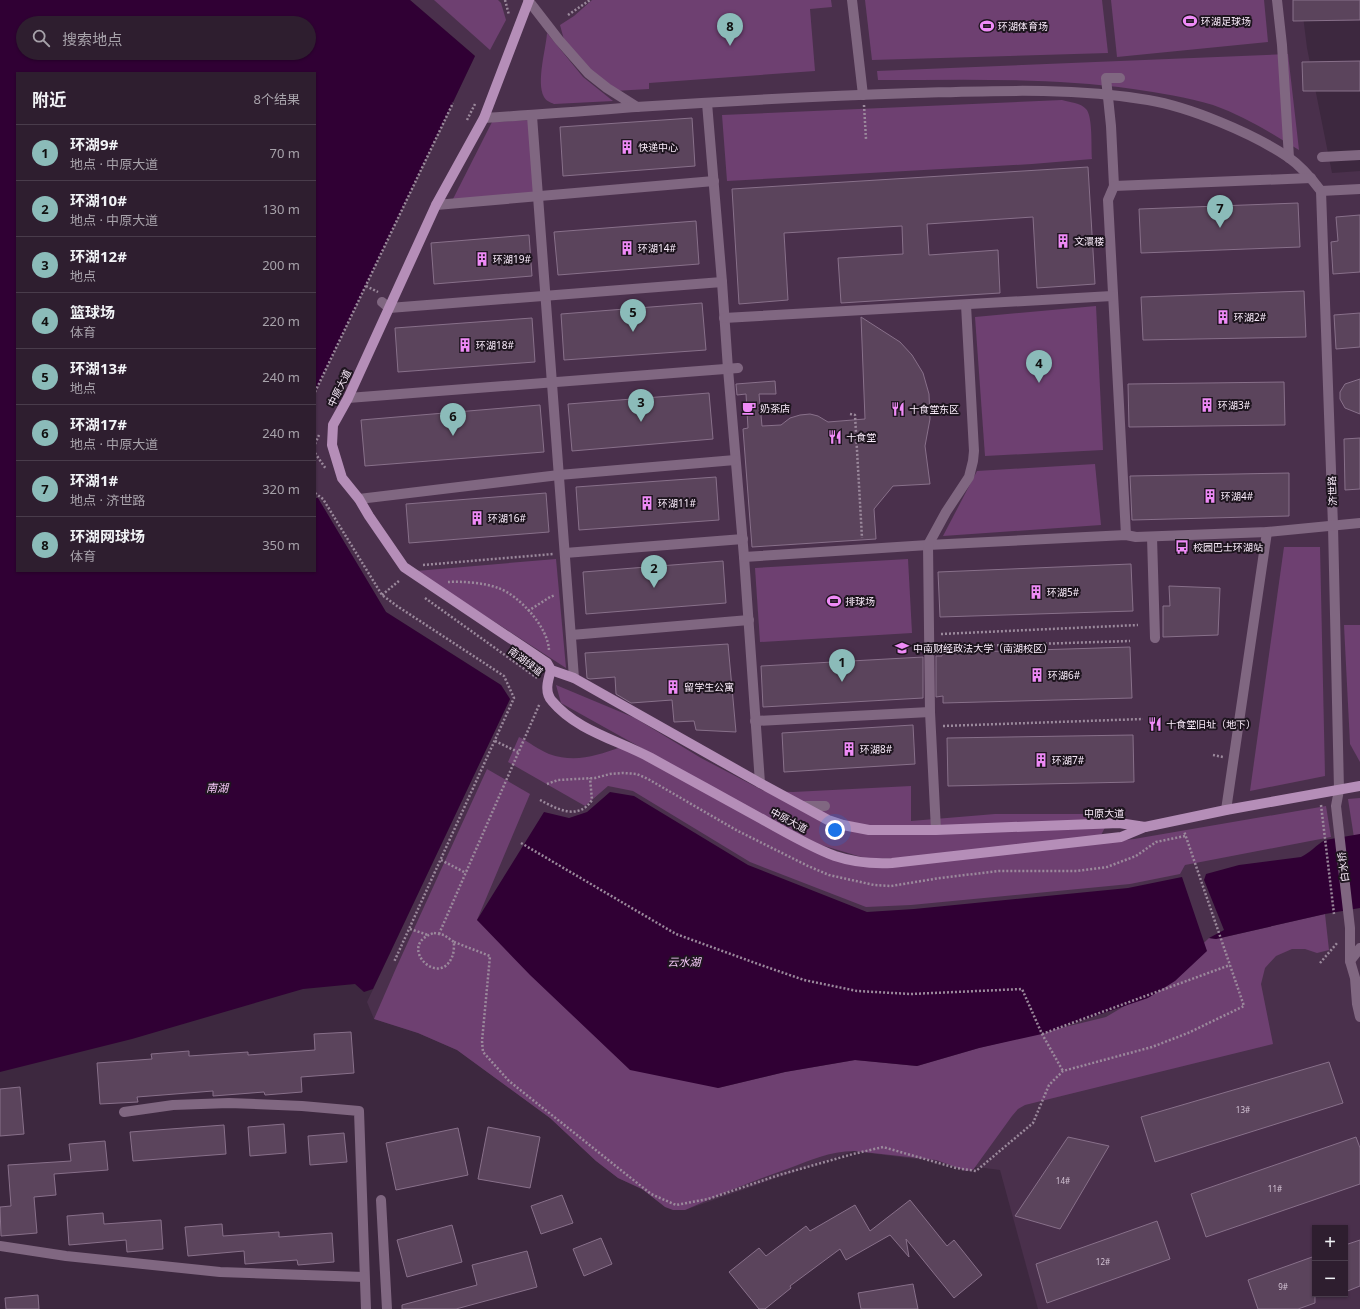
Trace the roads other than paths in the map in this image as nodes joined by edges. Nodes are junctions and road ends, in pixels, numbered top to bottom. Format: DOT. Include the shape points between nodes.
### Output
graph roads {
  1 [pos="529,0"];
  2 [pos="852,0"];
  3 [pos="1277,0"];
  4 [pos="1120,78"];
  5 [pos="863,95"];
  6 [pos="1108,95"];
  7 [pos="707,103"];
  8 [pos="637,107"];
  9 [pos="532,116"];
  10 [pos="484,118"];
  11 [pos="1360,155"];
  12 [pos="1322,157"];
  13 [pos="1289,158"];
  14 [pos="1311,178"];
  15 [pos="714,181"];
  16 [pos="1114,186"];
  17 [pos="1360,189"];
  18 [pos="1321,192"];
  19 [pos="538,197"];
  20 [pos="436,205"];
  21 [pos="722,282"];
  22 [pos="545,296"];
  23 [pos="1112,296"];
  24 [pos="385,305"];
  25 [pos="966,305"];
  26 [pos="724,318"];
  27 [pos="738,368"];
  28 [pos="728,369"];
  29 [pos="552,383"];
  30 [pos="348,398"];
  31 [pos="736,460"];
  32 [pos="559,475"];
  33 [pos="359,499"];
  34 [pos="1360,523"];
  35 [pos="1333,526"];
  36 [pos="1267,532"];
  37 [pos="1126,535"];
  38 [pos="1152,536"];
  39 [pos="743,539"];
  40 [pos="928,545"];
  41 [pos="565,553"];
  42 [pos="744,557"];
  43 [pos="749,620"];
  44 [pos="571,635"];
  45 [pos="1155,638"];
  46 [pos="549,666"];
  47 [pos="574,678"];
  48 [pos="930,712"];
  49 [pos="756,721"];
  50 [pos="760,783"];
  51 [pos="1360,786"];
  52 [pos="1339,790"];
  53 [pos="803,806"];
  54 [pos="825,806"];
  55 [pos="1226,810"];
  56 [pos="1145,827"];
  57 [pos="936,830"];
  58 [pos="1360,948"];
  59 [pos="1350,961"];
  60 [pos="1360,1017"];
  61 [pos="124,1112"];
  62 [pos="381,1200"];
  63 [pos="0,1246"];
  64 [pos="364,1277"];
  65 [pos="366,1309"];
  66 [pos="387,1309"];
  1 -- 8 [label="street" via="588,74"];
  1 -- 10 [label="main road, 中原大道"];
  2 -- 5 [label="street"];
  3 -- 13 [label="street"];
  4 -- 6 [label="street" via="1106,78"];
  5 -- 6 [label="street" via="1017,90"];
  5 -- 7 [label="street"];
  6 -- 13 [label="street" via="1150,101 1206,117 1242,132"];
  6 -- 16 [label="street"];
  7 -- 8 [label="street"];
  7 -- 15 [label="street"];
  8 -- 9 [label="street"];
  9 -- 10 [label="street"];
  9 -- 19 [label="street"];
  10 -- 20 [label="main road, 中原大道"];
  11 -- 12 [label="street"];
  13 -- 14 [label="street"];
  14 -- 16 [label="street"];
  14 -- 18 [label="street"];
  15 -- 19 [label="street"];
  15 -- 21 [label="street"];
  16 -- 23 [label="street" via="1108,200"];
  17 -- 18 [label="street"];
  18 -- 35 [label="street, 济世路"];
  19 -- 20 [label="street"];
  19 -- 22 [label="street"];
  20 -- 24 [label="main road, 中原大道"];
  21 -- 22 [label="street"];
  21 -- 26 [label="street"];
  22 -- 24 [label="street"];
  22 -- 29 [label="street"];
  23 -- 25 [label="street"];
  23 -- 37 [label="street"];
  24 -- 30 [label="main road, 中原大道"];
  25 -- 26 [label="street"];
  25 -- 40 [label="street" via="973,461 969,477"];
  26 -- 28 [label="street"];
  27 -- 28 [label="street"];
  28 -- 29 [label="street"];
  28 -- 31 [label="street"];
  29 -- 30 [label="street"];
  29 -- 32 [label="street"];
  30 -- 33 [label="main road, 中原大道" via="333,425 332,445 342,478"];
  31 -- 32 [label="street"];
  31 -- 39 [label="street"];
  32 -- 33 [label="street"];
  32 -- 41 [label="street"];
  33 -- 46 [label="main road, 中原大道" via="404,567"];
  34 -- 35 [label="street"];
  35 -- 36 [label="street"];
  35 -- 52 [label="street, 济世路"];
  36 -- 38 [label="street"];
  36 -- 55 [label="street"];
  37 -- 38 [label="street"];
  37 -- 40 [label="street"];
  38 -- 45 [label="street"];
  39 -- 41 [label="street"];
  39 -- 42 [label="street"];
  40 -- 42 [label="street"];
  40 -- 48 [label="street"];
  41 -- 44 [label="street"];
  42 -- 43 [label="street"];
  43 -- 44 [label="street"];
  43 -- 49 [label="street"];
  44 -- 47 [label="street"];
  46 -- 47 [label="main road, 中原大道"];
  46 -- 56 [label="main road, 中原大道" via="547,691 551,700 570,718 649,757 783,831 850,860 892,864 1122,837"];
  47 -- 50 [label="main road, 中原大道"];
  48 -- 49 [label="street"];
  48 -- 57 [label="street"];
  49 -- 50 [label="street"];
  50 -- 53 [label="main road, 中原大道"];
  51 -- 52 [label="main road, 中原大道"];
  52 -- 55 [label="main road, 中原大道"];
  52 -- 59 [label="street, 白水桥" via="1336,806 1350,928"];
  53 -- 54 [label="street"];
  53 -- 57 [label="main road, 中原大道" via="828,820 855,828"];
  55 -- 56 [label="main road, 中原大道"];
  56 -- 57 [label="main road, 中原大道" via="1119,823"];
  58 -- 59 [label="street"];
  59 -- 60 [label="street"];
  61 -- 64 [label="street" via="173,1105 229,1103 359,1111"];
  62 -- 66 [label="street"];
  63 -- 64 [label="street" via="66,1256 220,1272"];
  64 -- 65 [label="street"];
}
